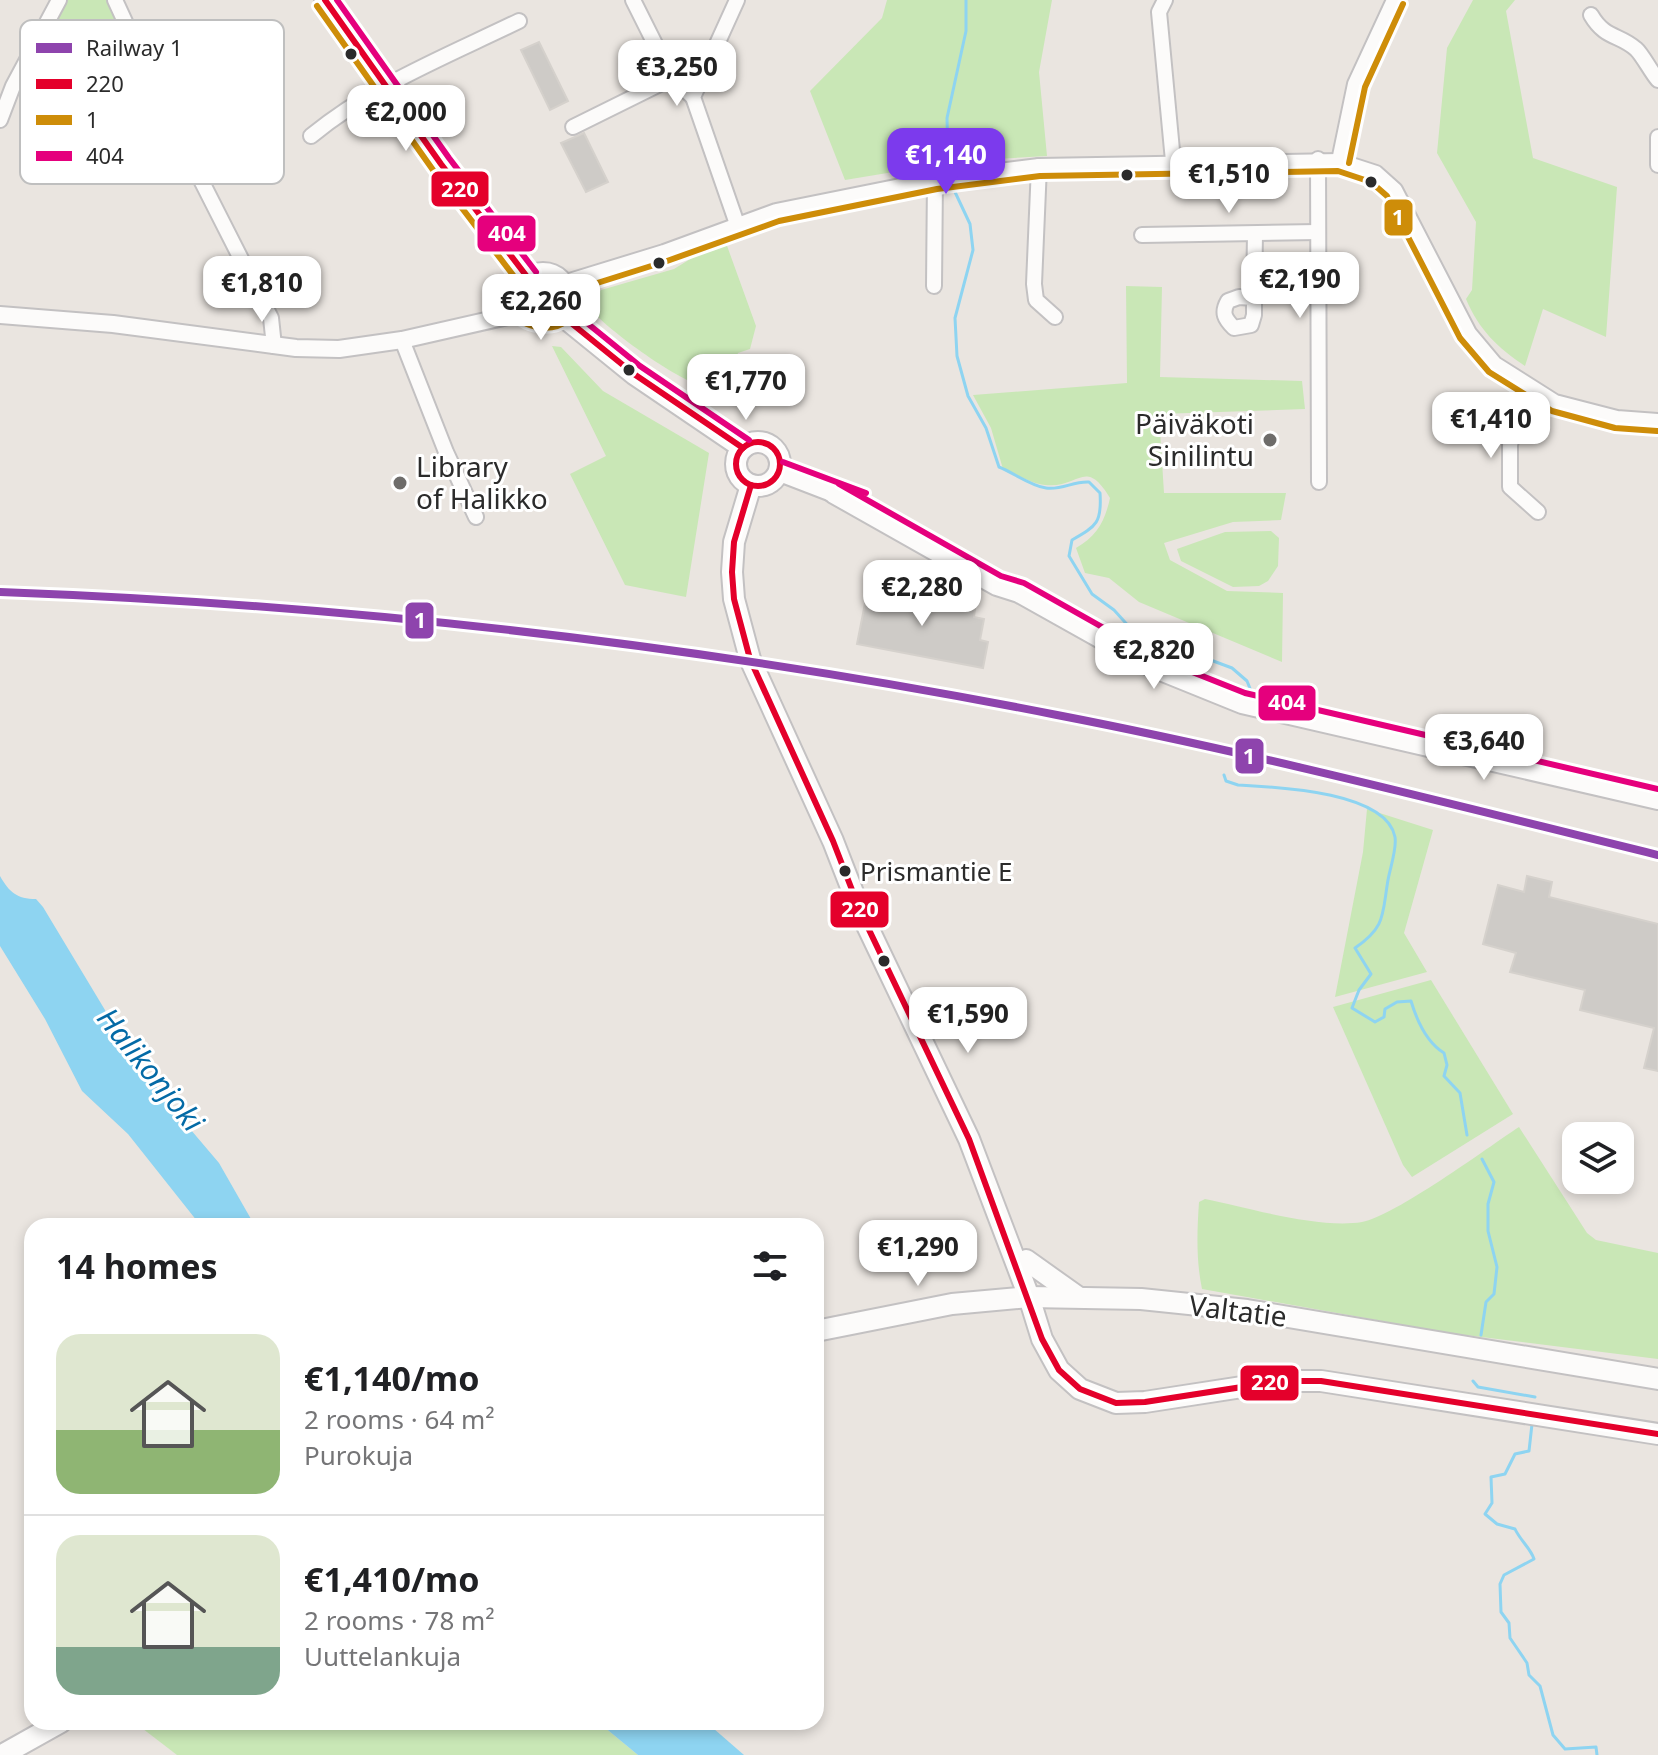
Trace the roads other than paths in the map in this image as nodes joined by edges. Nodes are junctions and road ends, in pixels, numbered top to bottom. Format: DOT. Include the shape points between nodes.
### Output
graph roads {
  1 [pos="59,0"];
  2 [pos="115,0"];
  3 [pos="325,0"];
  4 [pos="633,0"];
  5 [pos="736,0"];
  6 [pos="1165,0"];
  7 [pos="1394,0"];
  8 [pos="1591,15"];
  9 [pos="48,20"];
  10 [pos="124,20"];
  11 [pos="519,21"];
  12 [pos="20,73"];
  13 [pos="672,78"];
  14 [pos="1658,80"];
  15 [pos="383,86"];
  16 [pos="693,97"];
  17 [pos="0,120"];
  18 [pos="573,127"];
  19 [pos="311,136"];
  20 [pos="1658,137"];
  21 [pos="1318,159"];
  22 [pos="1173,161"];
  23 [pos="1339,161"];
  24 [pos="1658,165"];
  25 [pos="1039,166"];
  26 [pos="935,179"];
  27 [pos="203,184"];
  28 [pos="737,224"];
  29 [pos="1318,232"];
  30 [pos="1255,234"];
  31 [pos="1142,235"];
  32 [pos="528,278"];
  33 [pos="563,283"];
  34 [pos="934,286"];
  35 [pos="1254,298"];
  36 [pos="525,312"];
  37 [pos="560,314"];
  38 [pos="0,315"];
  39 [pos="1055,317"];
  40 [pos="402,340"];
  41 [pos="274,346"];
  42 [pos="1526,386"];
  43 [pos="1658,421"];
  44 [pos="743,448"];
  45 [pos="780,471"];
  46 [pos="1319,482"];
  47 [pos="751,485"];
  48 [pos="1538,512"];
  49 [pos="476,517"];
  50 [pos="1658,799"];
  51 [pos="833,841"];
  52 [pos="1026,1260"];
  53 [pos="1029,1297"];
  54 [pos="1078,1297"];
  55 [pos="824,1329"];
  56 [pos="1658,1379"];
  57 [pos="1658,1434"];
  58 [pos="47,1730"];
  59 [pos="2,1755"];
  1 -- 9 [label="street"];
  2 -- 10 [label="street"];
  3 -- 15 [label="main road"];
  4 -- 13 [label="street"];
  5 -- 16 [label="street"];
  6 -- 22 [label="street" via="1159,12"];
  7 -- 23 [label="street" via="1355,84"];
  8 -- 14 [label="street" via="1599,29 1637,49"];
  11 -- 15 [label="street"];
  12 -- 17 [label="street"];
  13 -- 16 [label="street"];
  13 -- 18 [label="street"];
  15 -- 19 [label="street"];
  15 -- 32 [label="main road"];
  16 -- 28 [label="street"];
  20 -- 24 [label="street"];
  21 -- 22 [label="street"];
  21 -- 23 [label="street"];
  21 -- 29 [label="street"];
  22 -- 25 [label="street"];
  23 -- 42 [label="street" via="1376,173 1395,190 1469,333 1495,364"];
  25 -- 26 [label="street"];
  25 -- 39 [label="street" via="1034,284 1036,300"];
  26 -- 28 [label="street" via="838,196"];
  26 -- 34 [label="street"];
  27 -- 41 [label="street" via="271,318"];
  28 -- 33 [label="street"];
  29 -- 30 [label="street"];
  29 -- 46 [label="street"];
  30 -- 31 [label="street"];
  30 -- 35 [label="street"];
  32 -- 33 [label="main road" via="545,273"];
  32 -- 36 [label="main road" via="519,295"];
  33 -- 37 [label="main road" via="567,298"];
  36 -- 37 [label="main road" via="542,320"];
  36 -- 40 [label="street"];
  37 -- 44 [label="main road" via="634,374"];
  38 -- 41 [label="street"];
  40 -- 41 [label="street" via="339,349"];
  40 -- 49 [label="street"];
  42 -- 43 [label="street" via="1584,411"];
  42 -- 48 [label="street" via="1510,445 1510,487"];
  44 -- 45 [label="main road" via="756,442 769,445 779,456"];
  44 -- 47 [label="main road" via="736,469"];
  45 -- 47 [label="main road" via="771,483"];
  45 -- 50 [label="main road" via="907,522 1153,667 1242,703"];
  47 -- 51 [label="main road" via="734,542 734,599 750,659"];
  51 -- 52 [label="main road" via="856,873 951,1072"];
  51 -- 53 [label="main road" via="861,913 969,1139"];
  52 -- 53 [label="main road"];
  52 -- 54 [label="main road"];
  53 -- 54 [label="main road, Valtatie"];
  53 -- 55 [label="main road, Valtatie" via="952,1304"];
  53 -- 57 [label="main road" via="1059,1370 1080,1389 1116,1403 1281,1381 1321,1381"];
  54 -- 56 [label="main road, Valtatie" via="1247,1310"];
  58 -- 59 [label="main road"];
}
